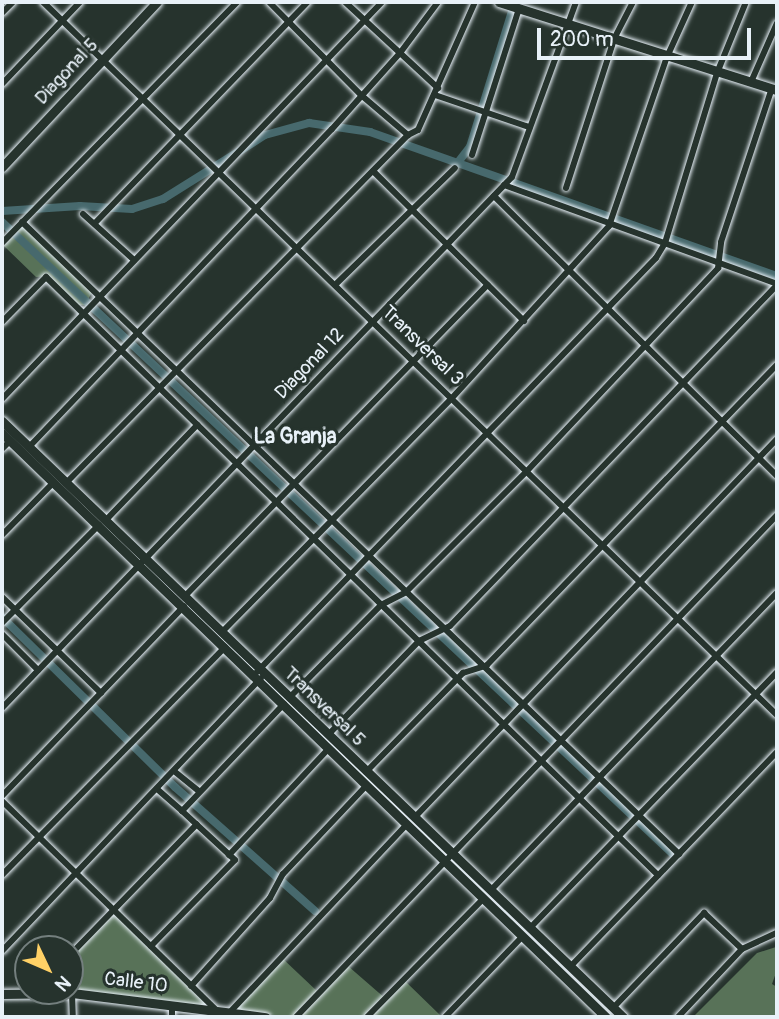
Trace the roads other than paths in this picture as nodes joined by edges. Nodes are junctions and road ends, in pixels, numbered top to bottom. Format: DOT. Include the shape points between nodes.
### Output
graph roads {
  1 [pos="13,2"];
  2 [pos="43,2"];
  3 [pos="80,2"];
  4 [pos="158,2"];
  5 [pos="237,2"];
  6 [pos="269,2"];
  7 [pos="308,2"];
  8 [pos="345,2"];
  9 [pos="382,2"];
  10 [pos="438,2"];
  11 [pos="475,2"];
  12 [pos="576,2"];
  13 [pos="633,2"];
  14 [pos="692,2"];
  15 [pos="746,2"];
  16 [pos="503,3"];
  17 [pos="518,8"];
  18 [pos="2,13"];
  19 [pos="63,20"];
  20 [pos="364,20"];
  21 [pos="289,21"];
  22 [pos="565,22"];
  23 [pos="777,23"];
  24 [pos="614,39"];
  25 [pos="400,53"];
  26 [pos="667,57"];
  27 [pos="104,58"];
  28 [pos="326,59"];
  29 [pos="717,73"];
  30 [pos="751,82"];
  31 [pos="2,84"];
  32 [pos="774,89"];
  33 [pos="436,92"];
  34 [pos="361,95"];
  35 [pos="146,99"];
  36 [pos="485,114"];
  37 [pos="528,127"];
  38 [pos="181,133"];
  39 [pos="405,137"];
  40 [pos="472,155"];
  41 [pos="3,162"];
  42 [pos="455,168"];
  43 [pos="218,169"];
  44 [pos="373,171"];
  45 [pos="507,181"];
  46 [pos="566,188"];
  47 [pos="494,195"];
  48 [pos="257,207"];
  49 [pos="410,209"];
  50 [pos="83,214"];
  51 [pos="22,222"];
  52 [pos="96,222"];
  53 [pos="610,222"];
  54 [pos="665,241"];
  55 [pos="2,243"];
  56 [pos="446,245"];
  57 [pos="298,247"];
  58 [pos="134,260"];
  59 [pos="720,260"];
  60 [pos="570,272"];
  61 [pos="336,284"];
  62 [pos="486,285"];
  63 [pos="777,285"];
  64 [pos="94,298"];
  65 [pos="608,310"];
  66 [pos="83,311"];
  67 [pos="374,321"];
  68 [pos="524,321"];
  69 [pos="2,322"];
  70 [pos="136,335"];
  71 [pos="646,346"];
  72 [pos="122,349"];
  73 [pos="413,359"];
  74 [pos="777,365"];
  75 [pos="174,372"];
  76 [pos="685,384"];
  77 [pos="160,387"];
  78 [pos="2,398"];
  79 [pos="452,398"];
  80 [pos="2,421"];
  81 [pos="724,422"];
  82 [pos="197,425"];
  83 [pos="2,433"];
  84 [pos="489,434"];
  85 [pos="777,439"];
  86 [pos="10,441"];
  87 [pos="254,446"];
  88 [pos="29,447"];
  89 [pos="2,449"];
  90 [pos="759,458"];
  91 [pos="238,463"];
  92 [pos="527,471"];
  93 [pos="777,476"];
  94 [pos="54,482"];
  95 [pos="293,482"];
  96 [pos="66,483"];
  97 [pos="275,502"];
  98 [pos="565,508"];
  99 [pos="777,515"];
  100 [pos="331,519"];
  101 [pos="102,523"];
  102 [pos="2,535"];
  103 [pos="313,538"];
  104 [pos="604,546"];
  105 [pos="367,559"];
  106 [pos="142,561"];
  107 [pos="351,575"];
  108 [pos="640,581"];
  109 [pos="404,593"];
  110 [pos="777,593"];
  111 [pos="2,597"];
  112 [pos="185,601"];
  113 [pos="381,605"];
  114 [pos="15,610"];
  115 [pos="678,618"];
  116 [pos="2,623"];
  117 [pos="222,632"];
  118 [pos="441,633"];
  119 [pos="2,634"];
  120 [pos="419,641"];
  121 [pos="225,647"];
  122 [pos="55,652"];
  123 [pos="717,656"];
  124 [pos="485,666"];
  125 [pos="38,670"];
  126 [pos="777,672"];
  127 [pos="260,675"];
  128 [pos="460,675"];
  129 [pos="756,694"];
  130 [pos="99,695"];
  131 [pos="287,701"];
  132 [pos="524,703"];
  133 [pos="2,708"];
  134 [pos="777,715"];
  135 [pos="504,724"];
  136 [pos="328,735"];
  137 [pos="561,741"];
  138 [pos="329,748"];
  139 [pos="777,752"];
  140 [pos="541,761"];
  141 [pos="366,772"];
  142 [pos="171,773"];
  143 [pos="599,779"];
  144 [pos="367,785"];
  145 [pos="158,787"];
  146 [pos="199,791"];
  147 [pos="2,798"];
  148 [pos="580,798"];
  149 [pos="182,811"];
  150 [pos="415,817"];
  151 [pos="638,817"];
  152 [pos="197,824"];
  153 [pos="407,824"];
  154 [pos="38,836"];
  155 [pos="619,836"];
  156 [pos="453,853"];
  157 [pos="679,854"];
  158 [pos="232,858"];
  159 [pos="445,862"];
  160 [pos="75,873"];
  161 [pos="2,875"];
  162 [pos="658,875"];
  163 [pos="491,890"];
  164 [pos="483,899"];
  165 [pos="114,910"];
  166 [pos="530,928"];
  167 [pos="777,933"];
  168 [pos="522,937"];
  169 [pos="84,941"];
  170 [pos="151,946"];
  171 [pos="742,949"];
  172 [pos="2,951"];
  173 [pos="570,967"];
  174 [pos="191,986"];
  175 [pos="84,994"];
  176 [pos="172,1005"];
  177 [pos="613,1008"];
  178 [pos="218,1011"];
  179 [pos="230,1012"];
  180 [pos="172,1017"];
  181 [pos="261,1017"];
  182 [pos="296,1017"];
  183 [pos="367,1017"];
  184 [pos="444,1017"];
  185 [pos="606,1017"];
  186 [pos="623,1017"];
  187 [pos="678,1017"];
  1 -- 18 [label="street"];
  2 -- 19 [label="street, Transversal 3"];
  3 -- 19 [label="street"];
  4 -- 27 [label="street, Diagonal 5"];
  5 -- 35 [label="street"];
  6 -- 21 [label="street"];
  7 -- 21 [label="street"];
  8 -- 20 [label="street"];
  9 -- 20 [label="street"];
  10 -- 25 [label="street"];
  11 -- 33 [label="street"];
  12 -- 22 [label="street, Diagonal 12"];
  13 -- 24 [label="street"];
  14 -- 26 [label="street"];
  15 -- 29 [label="street"];
  16 -- 17 [label="street"];
  17 -- 22 [label="street"];
  17 -- 36 [label="street"];
  19 -- 27 [label="street, Transversal 3"];
  19 -- 31 [label="street"];
  20 -- 25 [label="street"];
  20 -- 28 [label="street"];
  21 -- 28 [label="street"];
  21 -- 38 [label="street"];
  22 -- 24 [label="street"];
  22 -- 37 [label="street, Diagonal 12"];
  23 -- 30 [label="street"];
  24 -- 26 [label="street"];
  24 -- 46 [label="street"];
  25 -- 33 [label="street"];
  25 -- 34 [label="street"];
  26 -- 29 [label="street"];
  26 -- 53 [label="street"];
  27 -- 35 [label="street, Transversal 3"];
  27 -- 41 [label="street, Diagonal 5"];
  28 -- 34 [label="street"];
  28 -- 43 [label="street"];
  29 -- 30 [label="street"];
  29 -- 54 [label="street"];
  30 -- 32 [label="street"];
  32 -- 59 [label="street" via="722,242"];
  33 -- 36 [label="street"];
  33 -- 39 [label="street" via="422,124"];
  34 -- 39 [label="street"];
  34 -- 48 [label="street"];
  35 -- 38 [label="street, Transversal 3"];
  35 -- 51 [label="street"];
  36 -- 37 [label="street"];
  36 -- 40 [label="street"];
  37 -- 45 [label="street, Diagonal 12"];
  38 -- 43 [label="street, Transversal 3"];
  38 -- 52 [label="street"];
  39 -- 44 [label="street"];
  42 -- 49 [label="street"];
  43 -- 48 [label="street, Transversal 3"];
  43 -- 58 [label="street"];
  44 -- 49 [label="street"];
  44 -- 57 [label="street"];
  45 -- 47 [label="street, Diagonal 12"];
  45 -- 53 [label="street"];
  47 -- 56 [label="street, Diagonal 12"];
  47 -- 60 [label="street"];
  48 -- 57 [label="street, Transversal 3"];
  48 -- 70 [label="street"];
  49 -- 56 [label="street"];
  49 -- 61 [label="street"];
  50 -- 52 [label="street"];
  51 -- 55 [label="street"];
  51 -- 64 [label="street"];
  52 -- 58 [label="street"];
  53 -- 54 [label="street"];
  53 -- 60 [label="street"];
  54 -- 59 [label="street"];
  54 -- 65 [label="street"];
  56 -- 62 [label="street"];
  56 -- 67 [label="street, Diagonal 12"];
  57 -- 61 [label="street, Transversal 3"];
  57 -- 75 [label="street"];
  58 -- 64 [label="street"];
  59 -- 63 [label="street"];
  59 -- 71 [label="street"];
  60 -- 65 [label="street"];
  60 -- 68 [label="street"];
  61 -- 67 [label="street, Transversal 3"];
  62 -- 68 [label="street"];
  62 -- 73 [label="street"];
  63 -- 76 [label="street"];
  64 -- 66 [label="street"];
  64 -- 70 [label="street"];
  65 -- 71 [label="street"];
  65 -- 84 [label="street"];
  66 -- 69 [label="street" via="46,277"];
  66 -- 72 [label="street"];
  66 -- 78 [label="street"];
  67 -- 73 [label="street, Transversal 3"];
  67 -- 87 [label="street, Diagonal 12"];
  68 -- 79 [label="street"];
  70 -- 72 [label="street"];
  70 -- 75 [label="street"];
  71 -- 76 [label="street"];
  71 -- 92 [label="street"];
  72 -- 77 [label="street"];
  72 -- 88 [label="street"];
  73 -- 79 [label="street, Transversal 3"];
  73 -- 95 [label="street"];
  74 -- 81 [label="street"];
  75 -- 77 [label="street"];
  75 -- 87 [label="street"];
  76 -- 81 [label="street"];
  76 -- 98 [label="street"];
  77 -- 82 [label="street"];
  77 -- 96 [label="street"];
  79 -- 84 [label="street, Transversal 3"];
  79 -- 100 [label="street"];
  80 -- 88 [label="street, Transversal 5"];
  81 -- 90 [label="street"];
  81 -- 104 [label="street"];
  82 -- 91 [label="street"];
  82 -- 101 [label="street"];
  83 -- 86 [label="street, Transversal 5"];
  84 -- 92 [label="street, Transversal 3"];
  84 -- 105 [label="street"];
  85 -- 90 [label="street"];
  86 -- 89 [label="street"];
  86 -- 94 [label="street, Transversal 5"];
  87 -- 91 [label="street, Diagonal 12"];
  87 -- 95 [label="street"];
  88 -- 96 [label="street, Transversal 5"];
  90 -- 93 [label="street"];
  90 -- 108 [label="street"];
  91 -- 97 [label="street"];
  91 -- 106 [label="street, Diagonal 12"];
  92 -- 98 [label="street, Transversal 3"];
  92 -- 109 [label="street"];
  94 -- 101 [label="street, Transversal 5"];
  94 -- 102 [label="street"];
  95 -- 97 [label="street"];
  95 -- 100 [label="street"];
  96 -- 101 [label="street, Transversal 5"];
  97 -- 103 [label="street"];
  97 -- 112 [label="street"];
  98 -- 104 [label="street, Transversal 3"];
  98 -- 118 [label="street"];
  99 -- 115 [label="street"];
  100 -- 103 [label="street"];
  100 -- 105 [label="street"];
  101 -- 106 [label="street, Transversal 5"];
  101 -- 114 [label="street"];
  103 -- 107 [label="street"];
  103 -- 117 [label="street"];
  104 -- 108 [label="street, Transversal 3"];
  104 -- 124 [label="street"];
  105 -- 107 [label="street"];
  105 -- 109 [label="street"];
  106 -- 112 [label="street, Transversal 5"];
  106 -- 122 [label="street, Diagonal 12"];
  107 -- 113 [label="street"];
  107 -- 127 [label="street"];
  108 -- 115 [label="street, Transversal 3"];
  108 -- 132 [label="street"];
  109 -- 113 [label="street"];
  109 -- 118 [label="street"];
  110 -- 123 [label="street"];
  111 -- 114 [label="street"];
  112 -- 117 [label="street, Transversal 5"];
  112 -- 121 [label="street, Transversal 5"];
  112 -- 130 [label="street"];
  113 -- 120 [label="street"];
  113 -- 131 [label="street"];
  114 -- 116 [label="street"];
  114 -- 122 [label="street"];
  115 -- 123 [label="street, Transversal 3"];
  115 -- 137 [label="street"];
  117 -- 127 [label="street, Transversal 5"];
  118 -- 120 [label="street"];
  118 -- 124 [label="street"];
  119 -- 125 [label="street"];
  120 -- 128 [label="street"];
  120 -- 136 [label="street"];
  121 -- 127 [label="street, Transversal 5"];
  121 -- 154 [label="street"];
  122 -- 125 [label="street, Diagonal 12"];
  122 -- 130 [label="street"];
  123 -- 129 [label="street, Transversal 3"];
  123 -- 143 [label="street"];
  124 -- 128 [label="street"];
  124 -- 132 [label="street"];
  125 -- 133 [label="street, Diagonal 12"];
  126 -- 129 [label="street"];
  127 -- 131 [label="street, Transversal 5"];
  127 -- 142 [label="street"];
  128 -- 135 [label="street"];
  128 -- 141 [label="street"];
  129 -- 134 [label="street, Transversal 3"];
  129 -- 151 [label="street"];
  130 -- 147 [label="street"];
  131 -- 136 [label="street, Transversal 5"];
  131 -- 138 [label="street, Transversal 5"];
  131 -- 146 [label="street"];
  132 -- 135 [label="street"];
  132 -- 137 [label="street"];
  135 -- 140 [label="street"];
  135 -- 150 [label="street"];
  136 -- 141 [label="street, Transversal 5"];
  137 -- 140 [label="street"];
  137 -- 143 [label="street"];
  138 -- 144 [label="street, Transversal 5"];
  138 -- 158 [label="street" via="238,841"];
  139 -- 157 [label="street"];
  140 -- 148 [label="street"];
  140 -- 156 [label="street"];
  141 -- 150 [label="street, Transversal 5"];
  142 -- 145 [label="street"];
  142 -- 146 [label="street"];
  143 -- 148 [label="street"];
  143 -- 151 [label="street"];
  144 -- 153 [label="street, Transversal 5"];
  144 -- 174 [label="street" via="283,874"];
  145 -- 149 [label="street"];
  145 -- 160 [label="street"];
  146 -- 149 [label="street"];
  147 -- 154 [label="street"];
  148 -- 155 [label="street"];
  148 -- 163 [label="street"];
  149 -- 152 [label="street"];
  150 -- 156 [label="street, Transversal 5"];
  151 -- 155 [label="street"];
  151 -- 157 [label="street"];
  152 -- 158 [label="street"];
  152 -- 165 [label="street"];
  153 -- 159 [label="street, Transversal 5"];
  153 -- 179 [label="street"];
  154 -- 160 [label="street"];
  154 -- 161 [label="street"];
  155 -- 162 [label="street"];
  155 -- 166 [label="street"];
  156 -- 159 [label="street"];
  156 -- 163 [label="street, Transversal 5"];
  157 -- 162 [label="street"];
  158 -- 170 [label="street"];
  159 -- 164 [label="street, Transversal 5"];
  159 -- 182 [label="street"];
  160 -- 165 [label="street"];
  160 -- 172 [label="street"];
  162 -- 173 [label="street"];
  163 -- 166 [label="street, Transversal 5"];
  164 -- 168 [label="street, Transversal 5"];
  164 -- 183 [label="street"];
  165 -- 169 [label="street"];
  165 -- 170 [label="street"];
  166 -- 173 [label="street, Transversal 5"];
  167 -- 171 [label="street"];
  168 -- 184 [label="street"];
  168 -- 185 [label="street, Transversal 5"];
  170 -- 174 [label="street"];
  171 -- 177 [label="street" via="704,913"];
  171 -- 187 [label="street"];
  173 -- 177 [label="street, Transversal 5"];
  174 -- 178 [label="street"];
  175 -- 176 [label="street, Calle 10"];
  176 -- 178 [label="street, Calle 10"];
  176 -- 180 [label="street"];
  177 -- 186 [label="street, Transversal 5"];
  178 -- 179 [label="street, Calle 10"];
  179 -- 181 [label="street, Calle 10"];
}
